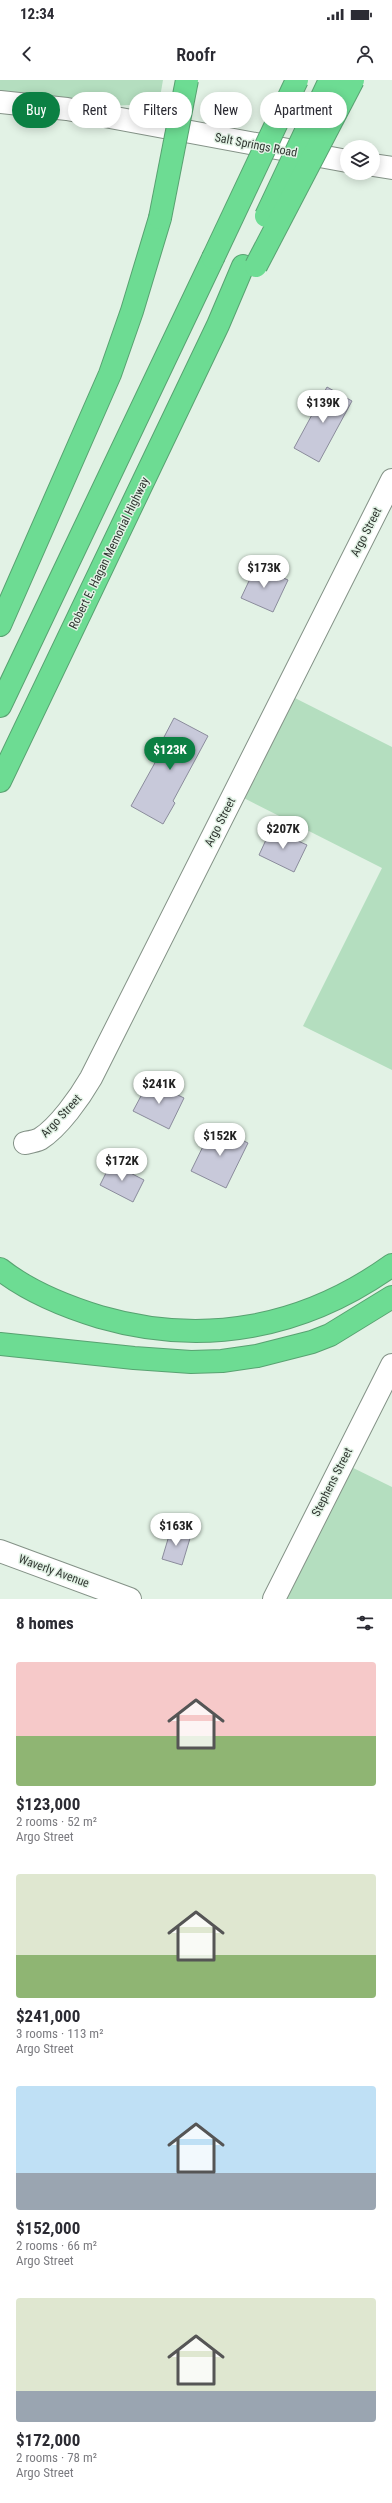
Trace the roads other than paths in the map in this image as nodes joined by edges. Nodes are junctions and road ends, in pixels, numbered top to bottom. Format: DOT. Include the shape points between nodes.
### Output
graph roads {
  1 [pos="187,80"];
  2 [pos="297,80"];
  3 [pos="330,80"];
  4 [pos="353,80"];
  5 [pos="0,102"];
  6 [pos="340,160"];
  7 [pos="380,166"];
  8 [pos="392,168"];
  9 [pos="249,266"];
  10 [pos="392,480"];
  11 [pos="0,625"];
  12 [pos="0,706"];
  13 [pos="0,781"];
  14 [pos="25,1143"];
  15 [pos="392,1265"];
  16 [pos="0,1269"];
  17 [pos="392,1297"];
  18 [pos="0,1344"];
  19 [pos="392,1365"];
  20 [pos="0,1550"];
  21 [pos="130,1599"];
  22 [pos="274,1599"];
  1 -- 11 [label="highway, bridge" via="160,218 132,311 110,374"];
  2 -- 12 [label="highway, bridge"];
  3 -- 9 [label="highway, bridge"];
  4 -- 9 [label="highway, bridge"];
  5 -- 6 [label="street, Salt Springs Road" via="67,109"];
  7 -- 8 [label="street"];
  9 -- 13 [label="highway, Robert E. Hagan Memorial Highway" via="218,325"];
  10 -- 14 [label="street, Argo Street" via="91,1078 67,1113 40,1139"];
  15 -- 16 [label="highway" via="349,1292 286,1318 260,1325 207,1332 159,1330 130,1325 74,1309 34,1292"];
  17 -- 18 [label="highway" via="330,1335 312,1342 257,1356 222,1361 191,1362 134,1358"];
  19 -- 22 [label="street, Stephens Street"];
  20 -- 21 [label="street, Waverly Avenue"];
}
